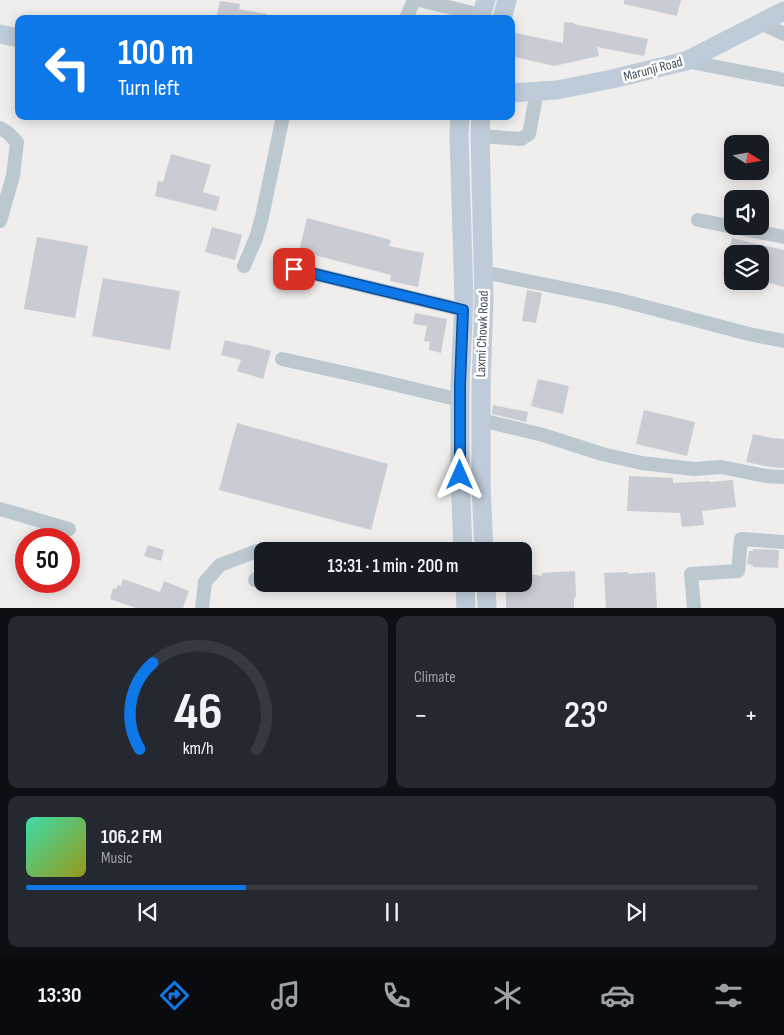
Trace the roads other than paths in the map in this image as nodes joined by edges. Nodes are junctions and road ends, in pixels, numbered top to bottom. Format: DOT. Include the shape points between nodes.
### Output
graph roads {
  1 [pos="414,0"];
  2 [pos="419,0"];
  3 [pos="507,0"];
  4 [pos="482,11"];
  5 [pos="784,11"];
  6 [pos="408,15"];
  7 [pos="503,15"];
  8 [pos="760,23"];
  9 [pos="0,34"];
  10 [pos="784,34"];
  11 [pos="15,37"];
  12 [pos="686,61"];
  13 [pos="784,80"];
  14 [pos="537,92"];
  15 [pos="515,93"];
  16 [pos="282,120"];
  17 [pos="460,120"];
  18 [pos="481,120"];
  19 [pos="0,128"];
  20 [pos="480,136"];
  21 [pos="698,220"];
  22 [pos="0,221"];
  23 [pos="784,236"];
  24 [pos="244,266"];
  25 [pos="294,269"];
  26 [pos="483,272"];
  27 [pos="463,310"];
  28 [pos="784,342"];
  29 [pos="282,359"];
  30 [pos="460,400"];
  31 [pos="481,424"];
  32 [pos="460,426"];
  33 [pos="784,477"];
  34 [pos="0,509"];
  35 [pos="66,528"];
  36 [pos="463,542"];
  37 [pos="484,542"];
  38 [pos="784,542"];
  39 [pos="254,552"];
  40 [pos="465,592"];
  41 [pos="486,592"];
  42 [pos="202,608"];
  43 [pos="466,608"];
  44 [pos="487,608"];
  45 [pos="694,608"];
  1 -- 6 [label="street"];
  2 -- 4 [label="street"];
  3 -- 7 [label="main road"];
  5 -- 8 [label="main road, Marunji Road"];
  8 -- 10 [label="street"];
  8 -- 12 [label="main road, Marunji Road"];
  9 -- 11 [label="main road"];
  12 -- 13 [label="street"];
  12 -- 14 [label="main road, Marunji Road" via="612,79"];
  14 -- 15 [label="main road, Marunji Road"];
  14 -- 20 [label="street" via="529,134 521,139"];
  16 -- 24 [label="street" via="262,217"];
  17 -- 27 [label="main road, Laxmi Chowk Road"];
  18 -- 20 [label="main road, Laxmi Chowk Road"];
  19 -- 22 [label="street" via="17,142 13,176"];
  20 -- 26 [label="main road, Laxmi Chowk Road"];
  21 -- 23 [label="street"];
  25 -- 27 [label="street"];
  26 -- 28 [label="street" via="616,298"];
  26 -- 31 [label="main road, Laxmi Chowk Road"];
  27 -- 30 [label="main road, Laxmi Chowk Road"];
  29 -- 30 [label="street"];
  30 -- 32 [label="main road, Laxmi Chowk Road"];
  31 -- 32 [label="main road"];
  31 -- 33 [label="street" via="543,435 642,463 694,469 721,467"];
  31 -- 37 [label="main road, Laxmi Chowk Road"];
  32 -- 36 [label="main road, Laxmi Chowk Road"];
  34 -- 35 [label="street"];
  38 -- 45 [label="street" via="741,539 738,571 691,574"];
  39 -- 42 [label="street" via="220,565 205,582"];
  40 -- 43 [label="main road"];
  41 -- 44 [label="main road"];
}
